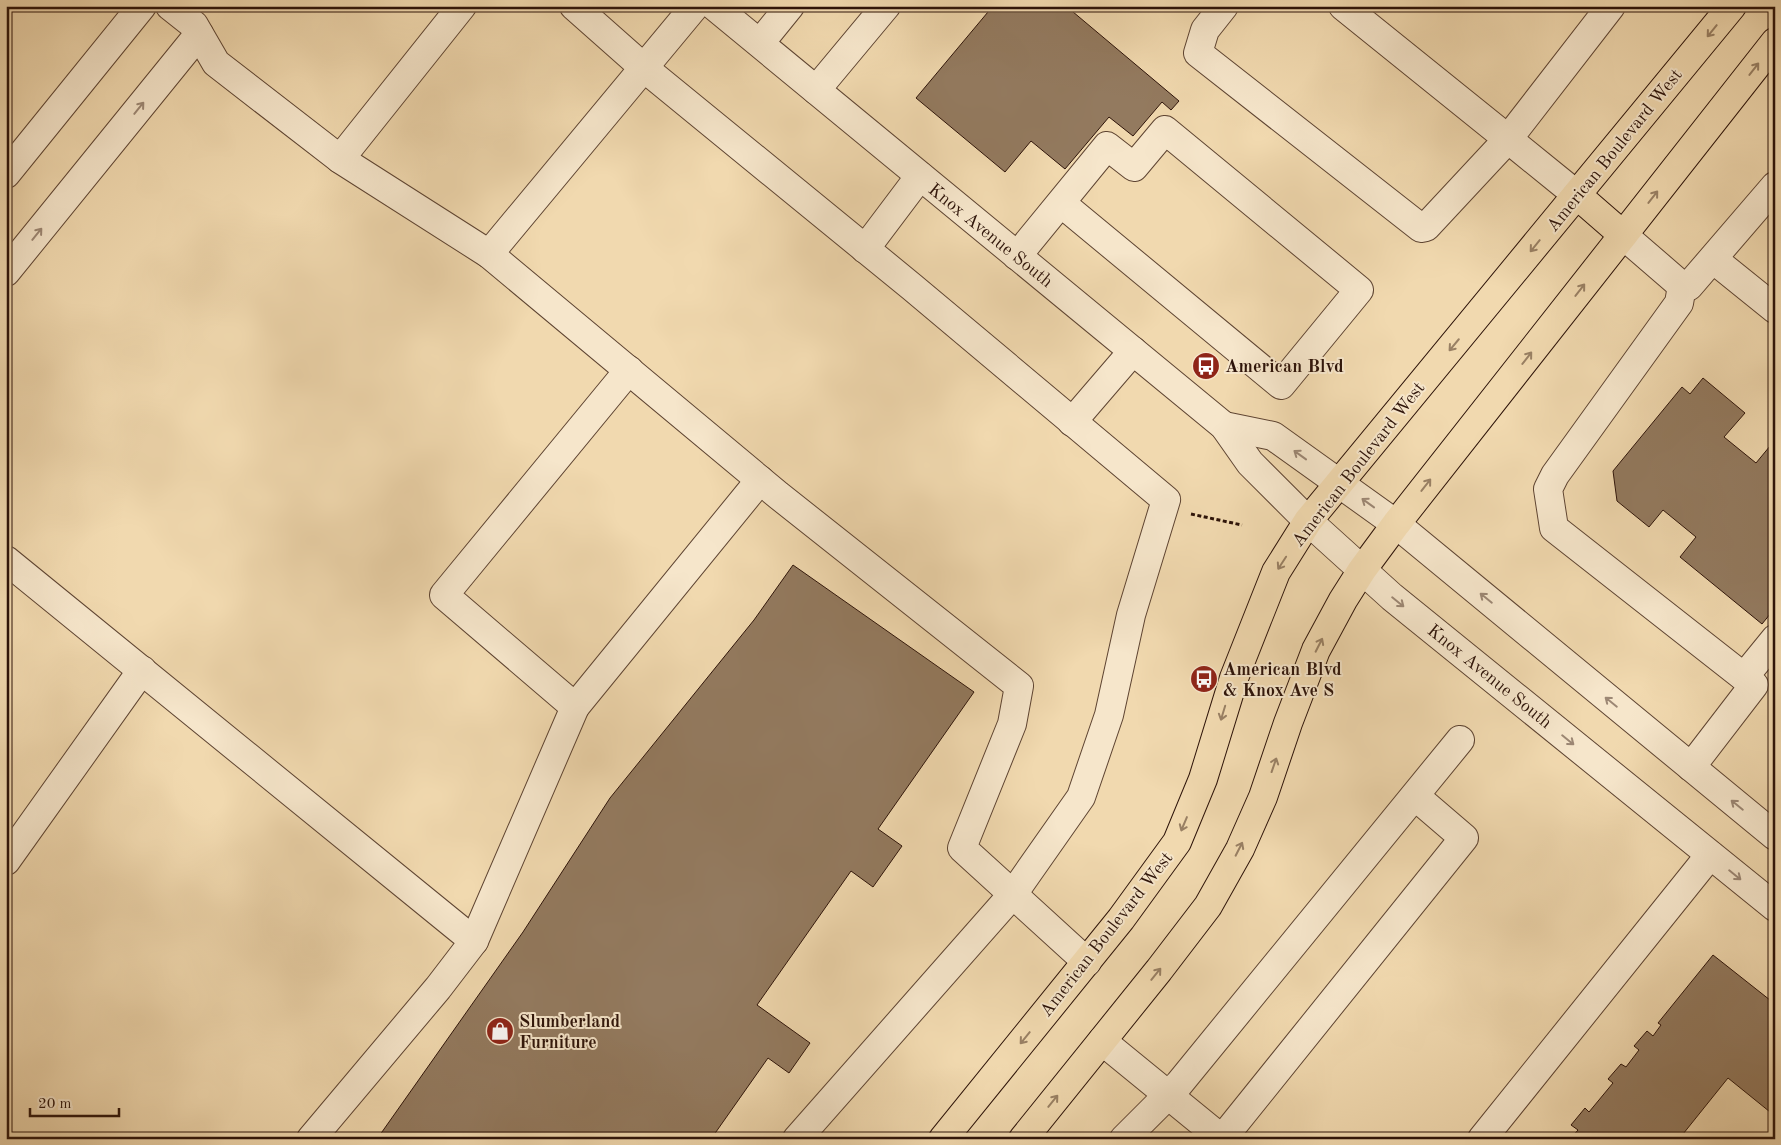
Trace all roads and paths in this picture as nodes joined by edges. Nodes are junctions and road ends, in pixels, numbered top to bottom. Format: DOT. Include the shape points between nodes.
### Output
graph roads {
  1 [pos="142,6"];
  2 [pos="170,6"];
  3 [pos="462,6"];
  4 [pos="574,6"];
  5 [pos="694,6"];
  6 [pos="714,6"];
  7 [pos="790,6"];
  8 [pos="886,6"];
  9 [pos="1224,6"];
  10 [pos="1343,6"];
  11 [pos="1610,6"];
  12 [pos="1732,6"];
  13 [pos="199,34"];
  14 [pos="1775,42"];
  15 [pos="760,43"];
  16 [pos="644,68"];
  17 [pos="816,90"];
  18 [pos="1508,140"];
  19 [pos="340,159"];
  20 [pos="6,174"];
  21 [pos="920,176"];
  22 [pos="1775,186"];
  23 [pos="1578,194"];
  24 [pos="1061,203"];
  25 [pos="1623,235"];
  26 [pos="865,249"];
  27 [pos="489,254"];
  28 [pos="1017,256"];
  29 [pos="1713,259"];
  30 [pos="6,272"];
  31 [pos="1682,286"];
  32 [pos="1775,309"];
  33 [pos="1133,352"];
  34 [pos="629,370"];
  35 [pos="1072,422"];
  36 [pos="1224,426"];
  37 [pos="760,480"];
  38 [pos="1340,483"];
  39 [pos="1164,508"];
  40 [pos="1308,521"];
  41 [pos="1396,524"];
  42 [pos="1242,525"];
  43 [pos="6,560"];
  44 [pos="1362,570"];
  45 [pos="1775,639"];
  46 [pos="142,670"];
  47 [pos="1744,677"];
  48 [pos="575,707"];
  49 [pos="1460,740"];
  50 [pos="1691,767"];
  51 [pos="1415,796"];
  52 [pos="1775,836"];
  53 [pos="1710,855"];
  54 [pos="6,861"];
  55 [pos="1013,894"];
  56 [pos="1775,907"];
  57 [pos="474,941"];
  58 [pos="1087,962"];
  59 [pos="1102,1041"];
  60 [pos="1168,1094"];
  61 [pos="311,1139"];
  62 [pos="797,1139"];
  63 [pos="943,1139"];
  64 [pos="1023,1139"];
  65 [pos="1124,1139"];
  66 [pos="1482,1139"];
  1 -- 20 [label="street"];
  2 -- 13 [label="street" via="194,25"];
  3 -- 19 [label="street"];
  4 -- 16 [label="street"];
  5 -- 16 [label="street"];
  6 -- 15 [label="street, Knox Avenue South"];
  7 -- 15 [label="street"];
  8 -- 17 [label="street"];
  9 -- 18 [label="street" via="1205,30 1198,53 1421,228 1430,225"];
  10 -- 18 [label="street"];
  11 -- 18 [label="street"];
  12 -- 23 [label="main road, American Boulevard West, one-way"];
  13 -- 19 [label="street" via="216,63"];
  30 -- 13 [label="street, one-way"];
  25 -- 14 [label="main road, one-way"];
  15 -- 17 [label="street, Knox Avenue South"];
  16 -- 26 [label="street"];
  16 -- 27 [label="street"];
  17 -- 21 [label="street, Knox Avenue South"];
  18 -- 23 [label="street"];
  19 -- 27 [label="street"];
  21 -- 26 [label="street"];
  21 -- 28 [label="street, Knox Avenue South"];
  22 -- 29 [label="street"];
  23 -- 25 [label="main road"];
  23 -- 38 [label="main road, American Boulevard West, one-way"];
  24 -- 24 [label="street" via="1108,146 1134,167 1165,130 1359,290 1281,384"];
  24 -- 28 [label="street"];
  25 -- 31 [label="street"];
  41 -- 25 [label="main road, one-way"];
  26 -- 35 [label="street"];
  27 -- 34 [label="street"];
  28 -- 33 [label="street, Knox Avenue South"];
  29 -- 31 [label="street" via="1689,286"];
  29 -- 32 [label="street"];
  31 -- 47 [label="street" via="1679,303 1555,475 1548,489 1554,528"];
  33 -- 35 [label="street"];
  33 -- 36 [label="street, Knox Avenue South"];
  34 -- 37 [label="street"];
  34 -- 48 [label="street" via="444,595"];
  35 -- 39 [label="street" via="1166,500"];
  38 -- 36 [label="street, Knox Avenue South, one-way" via="1273,436"];
  36 -- 40 [label="street, Knox Avenue South" via="1250,463"];
  37 -- 48 [label="street"];
  37 -- 55 [label="street" via="1019,686 1012,724 962,848"];
  38 -- 40 [label="main road, American Boulevard West"];
  41 -- 38 [label="street, Knox Avenue South, one-way"];
  39 -- 42 [label="path"];
  39 -- 55 [label="street" via="1131,615 1109,715 1081,797"];
  40 -- 44 [label="street, Knox Avenue South"];
  40 -- 58 [label="main road, American Boulevard West, one-way" via="1276,572 1234,678 1204,779 1177,842"];
  41 -- 44 [label="main road"];
  50 -- 41 [label="street, Knox Avenue South, one-way"];
  43 -- 46 [label="street"];
  44 -- 53 [label="street, Knox Avenue South, one-way"];
  59 -- 44 [label="main road, one-way" via="1208,906 1240,849 1263,797 1316,650"];
  45 -- 47 [label="street"];
  46 -- 54 [label="street"];
  46 -- 57 [label="street"];
  47 -- 50 [label="street" via="1754,685"];
  48 -- 57 [label="street"];
  49 -- 51 [label="street"];
  52 -- 50 [label="street, Knox Avenue South, one-way"];
  51 -- 60 [label="street"];
  51 -- 60 [label="street" via="1464,838 1222,1139"];
  53 -- 56 [label="street, Knox Avenue South, one-way"];
  53 -- 66 [label="street"];
  55 -- 58 [label="street"];
  55 -- 62 [label="street"];
  57 -- 61 [label="street"];
  58 -- 63 [label="main road, American Boulevard West, one-way"];
  59 -- 60 [label="street"];
  64 -- 59 [label="main road, one-way"];
  60 -- 65 [label="street"];
}
